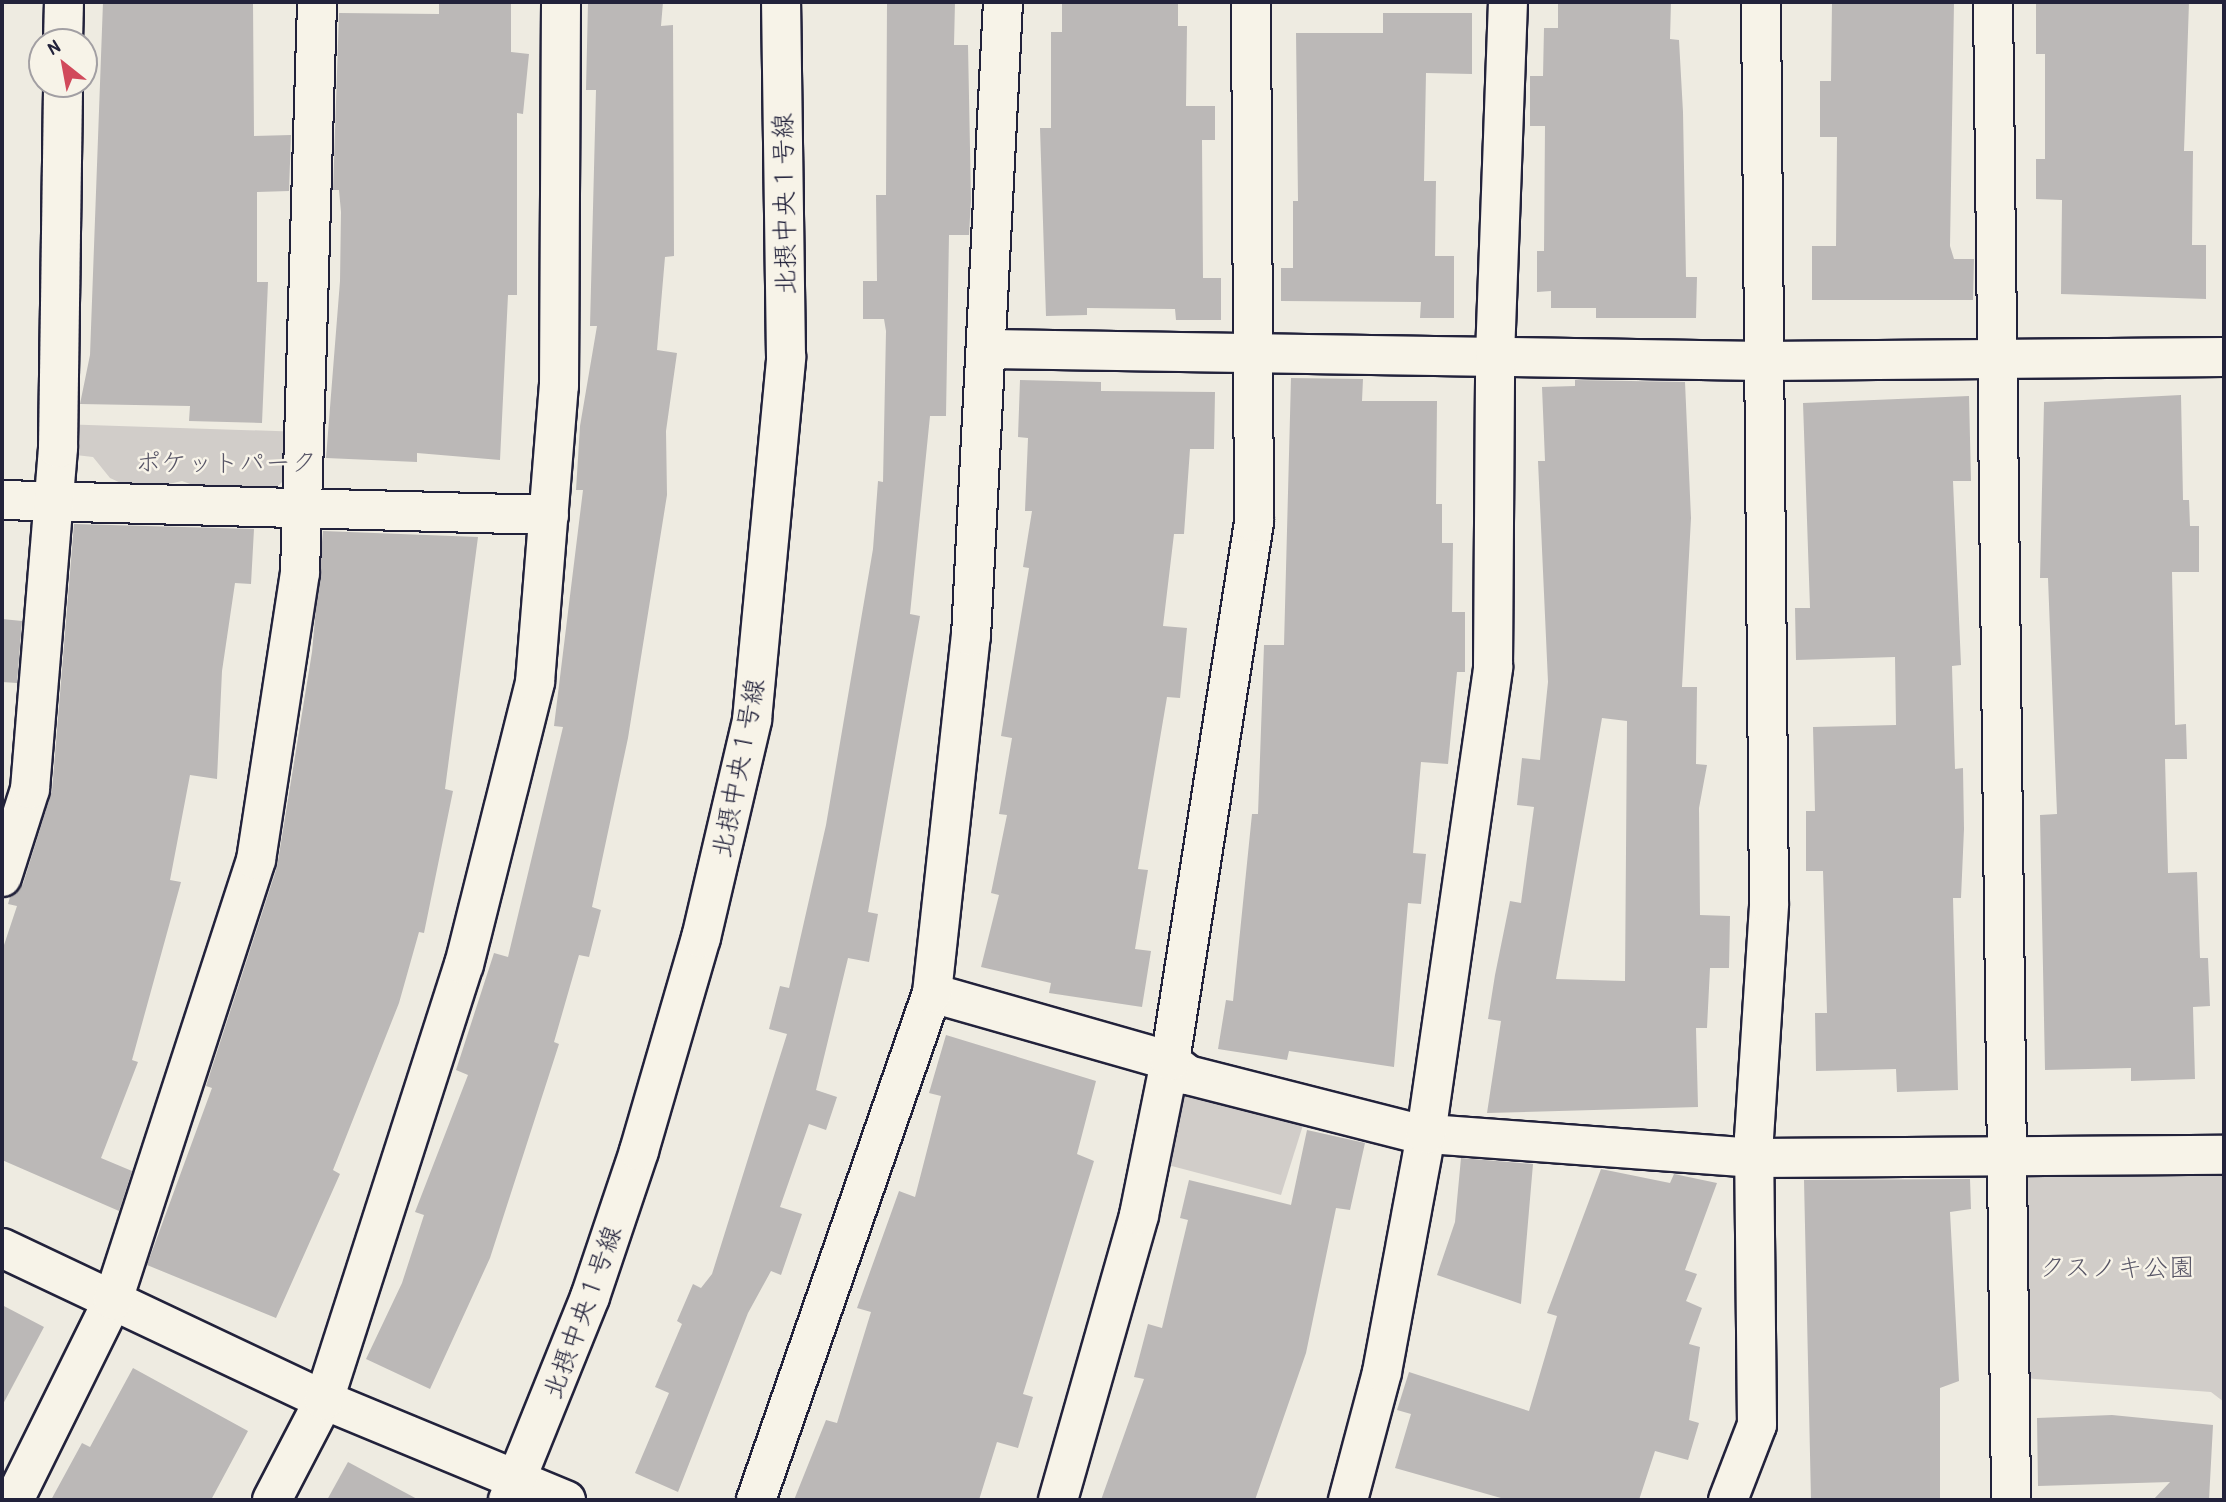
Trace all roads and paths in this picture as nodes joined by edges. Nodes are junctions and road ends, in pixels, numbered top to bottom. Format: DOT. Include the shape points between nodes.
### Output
graph roads {
  1 [pos="64,2"];
  2 [pos="317,2"];
  3 [pos="561,2"];
  4 [pos="781,2"];
  5 [pos="1003,2"];
  6 [pos="1251,2"];
  7 [pos="1508,2"];
  8 [pos="1761,2"];
  9 [pos="1993,2"];
  10 [pos="63,28"];
  11 [pos="63,98"];
  12 [pos="990,349"];
  13 [pos="1251,355"];
  14 [pos="1495,356"];
  15 [pos="2000,357"];
  16 [pos="2224,357"];
  17 [pos="1763,361"];
  18 [pos="2,500"];
  19 [pos="54,501"];
  20 [pos="302,505"];
  21 [pos="549,514"];
  22 [pos="2,877"];
  23 [pos="932,993"];
  24 [pos="1170,1061"];
  25 [pos="1426,1134"];
  26 [pos="2224,1155"];
  27 [pos="2008,1157"];
  28 [pos="1755,1158"];
  29 [pos="2,1248"];
  30 [pos="113,1300"];
  31 [pos="324,1400"];
  32 [pos="513,1491"];
  33 [pos="14,1500"];
  34 [pos="272,1500"];
  35 [pos="566,1500"];
  36 [pos="756,1500"];
  37 [pos="1058,1500"];
  38 [pos="1348,1500"];
  39 [pos="1728,1500"];
  40 [pos="2011,1500"];
  1 -- 10 [label="street"];
  2 -- 20 [label="street"];
  3 -- 21 [label="street" via="559,386"];
  4 -- 32 [label="street, 北摂中央１号線" via="786,357 752,720 701,938 639,1151"];
  5 -- 12 [label="street"];
  6 -- 13 [label="street"];
  7 -- 14 [label="street"];
  8 -- 17 [label="street"];
  9 -- 15 [label="street"];
  11 -- 19 [label="street"];
  12 -- 13 [label="street"];
  12 -- 23 [label="street" via="971,636"];
  13 -- 14 [label="street"];
  13 -- 24 [label="street" via="1254,522"];
  14 -- 17 [label="street"];
  14 -- 25 [label="street" via="1493,667"];
  15 -- 16 [label="street"];
  15 -- 17 [label="street"];
  15 -- 27 [label="street"];
  17 -- 28 [label="street" via="1769,903"];
  18 -- 19 [label="street"];
  19 -- 20 [label="street"];
  19 -- 22 [label="street" via="30,789"];
  20 -- 21 [label="street"];
  20 -- 30 [label="street" via="300,573 256,860"];
  21 -- 31 [label="street" via="535,682 471,938"];
  23 -- 24 [label="street"];
  23 -- 36 [label="street"];
  24 -- 25 [label="street" via="1188,1075"];
  24 -- 37 [label="street" via="1139,1215"];
  25 -- 28 [label="street"];
  25 -- 38 [label="street" via="1382,1372"];
  26 -- 27 [label="street"];
  27 -- 28 [label="street"];
  27 -- 40 [label="street"];
  28 -- 39 [label="street" via="1757,1425"];
  29 -- 30 [label="street"];
  30 -- 31 [label="street"];
  30 -- 33 [label="street"];
  31 -- 32 [label="street"];
  31 -- 34 [label="street"];
  32 -- 35 [label="street"];
}
